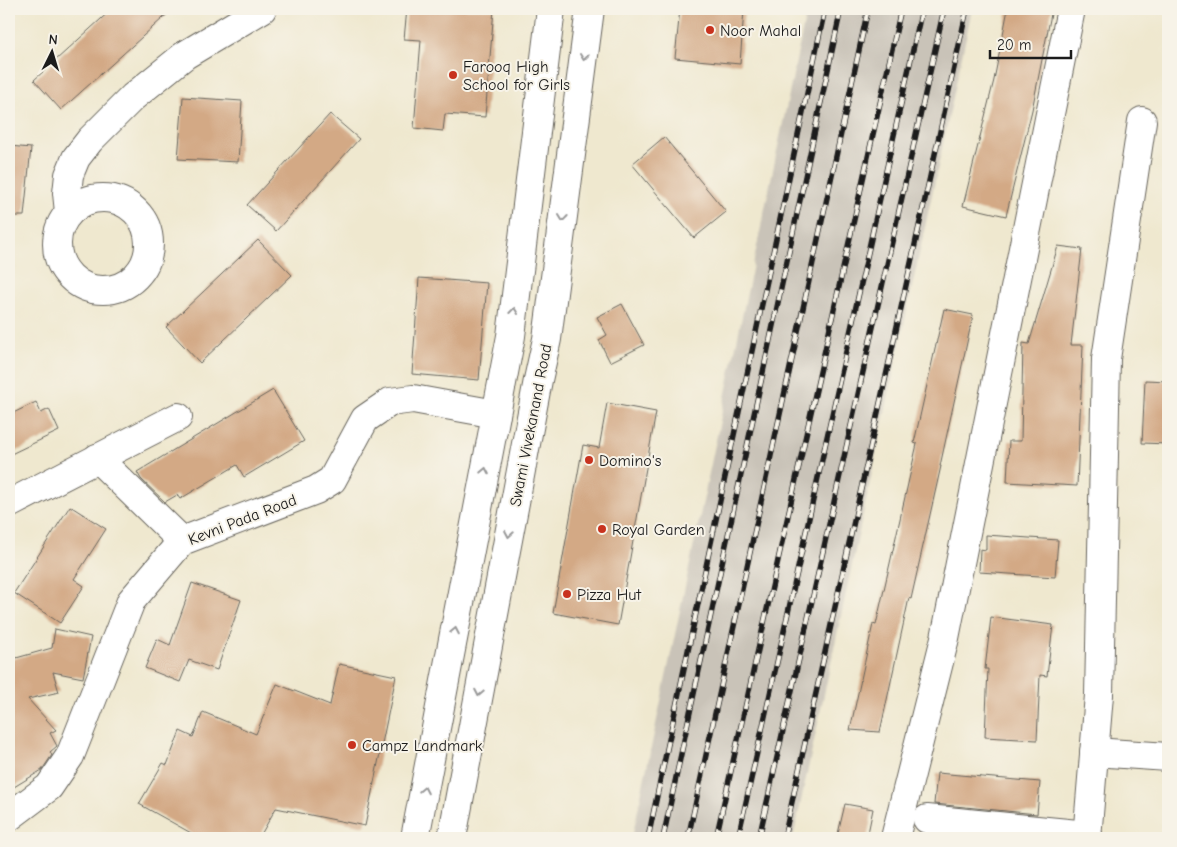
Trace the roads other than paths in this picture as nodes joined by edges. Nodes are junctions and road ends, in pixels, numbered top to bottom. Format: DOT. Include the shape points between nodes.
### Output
graph roads {
  1 [pos="262,9"];
  2 [pos="551,9"];
  3 [pos="590,9"];
  4 [pos="1071,9"];
  5 [pos="1142,121"];
  6 [pos="69,212"];
  7 [pos="504,380"];
  8 [pos="538,380"];
  9 [pos="496,414"];
  10 [pos="178,417"];
  11 [pos="97,458"];
  12 [pos="9,504"];
  13 [pos="182,541"];
  14 [pos="1094,752"];
  15 [pos="1168,756"];
  16 [pos="9,817"];
  17 [pos="926,819"];
  18 [pos="1087,837"];
  19 [pos="415,838"];
  20 [pos="452,838"];
  21 [pos="895,838"];
  1 -- 6 [label="street" via="185,55 133,97 90,140 76,158 69,175"];
  7 -- 2 [label="street, one-way"];
  3 -- 8 [label="street, Swami Vivekanand Road, one-way" via="547,339"];
  4 -- 21 [label="street" via="945,638"];
  5 -- 14 [label="street" via="1106,359 1099,695"];
  7 -- 8 [label="street"];
  7 -- 9 [label="street"];
  8 -- 20 [label="street, Swami Vivekanand Road, one-way"];
  9 -- 13 [label="street, Kevni Pada Road" via="413,399 390,402 365,419 332,480 316,490"];
  19 -- 9 [label="street, one-way"];
  10 -- 11 [label="street"];
  11 -- 12 [label="street"];
  11 -- 13 [label="street"];
  13 -- 16 [label="street, Kevni Pada Road" via="131,601 70,756 50,787"];
  14 -- 15 [label="street"];
  14 -- 18 [label="street"];
  17 -- 18 [label="street"];
}
